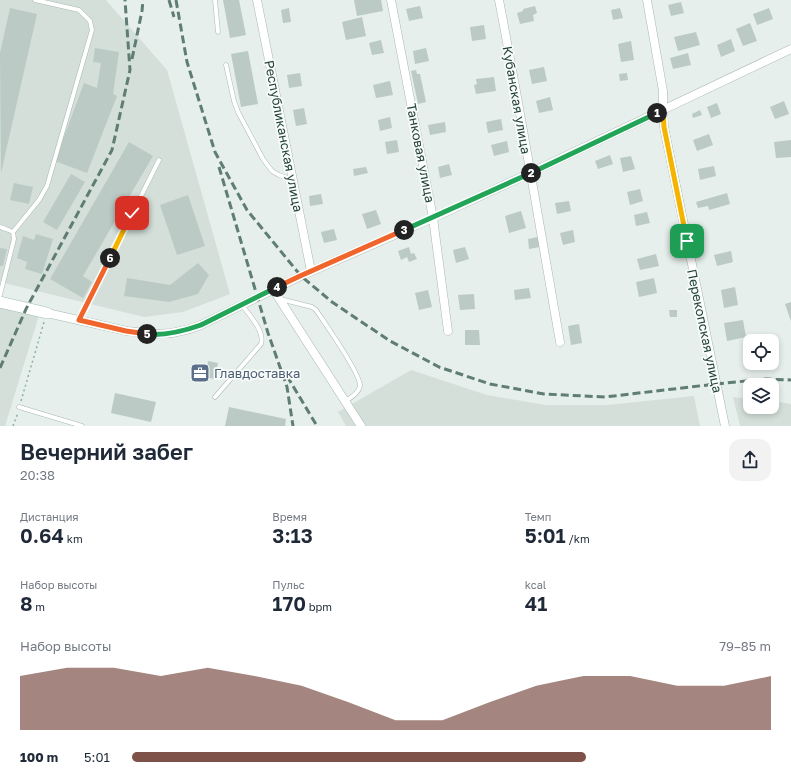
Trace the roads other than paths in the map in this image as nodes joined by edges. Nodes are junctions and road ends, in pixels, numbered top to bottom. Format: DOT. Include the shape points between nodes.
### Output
graph roads {
  1 [pos="35,0"];
  2 [pos="215,0"];
  3 [pos="257,0"];
  4 [pos="391,0"];
  5 [pos="499,0"];
  6 [pos="647,0"];
  7 [pos="218,32"];
  8 [pos="791,48"];
  9 [pos="226,65"];
  10 [pos="663,110"];
  11 [pos="159,160"];
  12 [pos="530,173"];
  13 [pos="293,180"];
  14 [pos="433,218"];
  15 [pos="0,228"];
  16 [pos="12,232"];
  17 [pos="311,271"];
  18 [pos="273,289"];
  19 [pos="0,295"];
  20 [pos="279,299"];
  21 [pos="0,302"];
  22 [pos="242,305"];
  23 [pos="47,313"];
  24 [pos="79,320"];
  25 [pos="448,331"];
  26 [pos="560,342"];
  27 [pos="215,397"];
  28 [pos="345,402"];
  29 [pos="19,407"];
  30 [pos="82,426"];
  31 [pos="361,426"];
  32 [pos="725,426"];
  1 -- 16 [label="lane" via="79,10 90,21 92,30 47,186 39,200"];
  2 -- 7 [label="lane"];
  3 -- 13 [label="street, Республиканская улица"];
  4 -- 14 [label="street, Танковая улица"];
  5 -- 12 [label="street, Кубанская улица"];
  6 -- 10 [label="street, Перекопская улица" via="663,91"];
  8 -- 10 [label="street"];
  9 -- 13 [label="lane" via="238,112 263,159 272,171"];
  10 -- 12 [label="street"];
  10 -- 32 [label="street, Перекопская улица" via="664,127"];
  11 -- 24 [label="lane"];
  12 -- 14 [label="street"];
  12 -- 26 [label="street, Кубанская улица"];
  13 -- 17 [label="street, Республиканская улица"];
  14 -- 17 [label="street"];
  14 -- 25 [label="street, Танковая улица"];
  15 -- 16 [label="lane"];
  16 -- 19 [label="lane" via="14,239"];
  17 -- 18 [label="street"];
  18 -- 20 [label="street"];
  18 -- 22 [label="street"];
  20 -- 28 [label="street"];
  20 -- 28 [label="lane" via="316,310 350,361 360,386"];
  21 -- 23 [label="street"];
  22 -- 24 [label="street" via="201,325 172,333 126,331"];
  22 -- 27 [label="lane" via="262,336 261,344"];
  23 -- 24 [label="street"];
  28 -- 31 [label="street"];
  29 -- 30 [label="lane"];
}
